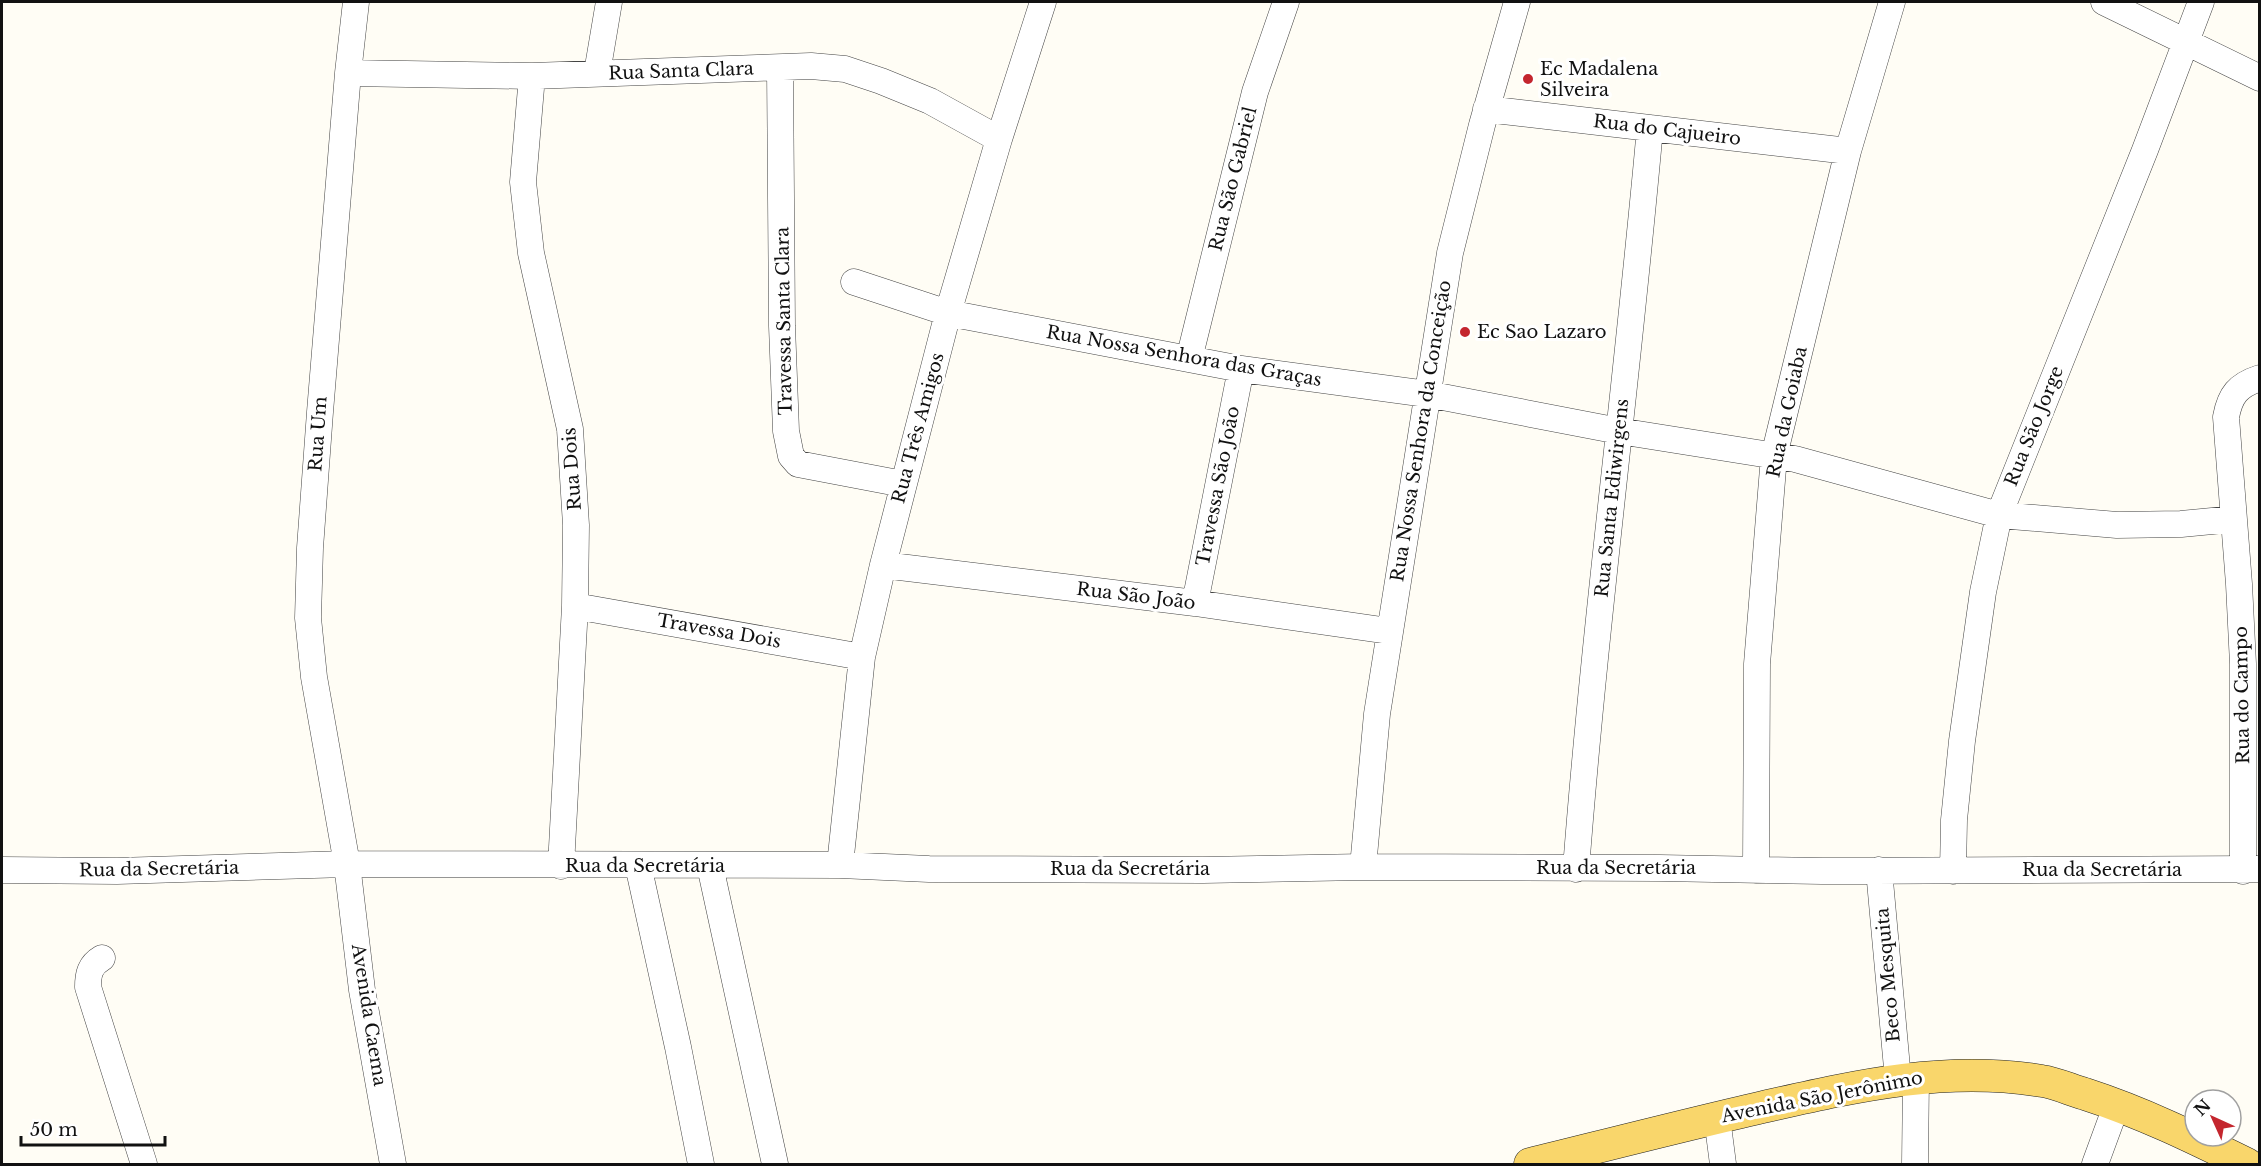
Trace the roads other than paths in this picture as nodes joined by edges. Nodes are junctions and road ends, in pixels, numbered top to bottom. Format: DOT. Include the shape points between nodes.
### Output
graph roads {
  1 [pos="356,2"];
  2 [pos="609,2"];
  3 [pos="1043,2"];
  4 [pos="1286,2"];
  5 [pos="1517,2"];
  6 [pos="1892,2"];
  7 [pos="2104,2"];
  8 [pos="2201,2"];
  9 [pos="2186,40"];
  10 [pos="780,68"];
  11 [pos="348,73"];
  12 [pos="597,73"];
  13 [pos="532,76"];
  14 [pos="2259,78"];
  15 [pos="1486,109"];
  16 [pos="1650,128"];
  17 [pos="999,139"];
  18 [pos="1848,151"];
  19 [pos="854,282"];
  20 [pos="948,313"];
  21 [pos="1190,359"];
  22 [pos="1241,369"];
  23 [pos="2259,378"];
  24 [pos="1427,394"];
  25 [pos="1618,431"];
  26 [pos="1774,456"];
  27 [pos="903,484"];
  28 [pos="1999,515"];
  29 [pos="2233,519"];
  30 [pos="883,565"];
  31 [pos="1195,603"];
  32 [pos="576,606"];
  33 [pos="1389,631"];
  34 [pos="862,657"];
  35 [pos="347,864"];
  36 [pos="638,865"];
  37 [pos="840,865"];
  38 [pos="561,866"];
  39 [pos="710,866"];
  40 [pos="1363,867"];
  41 [pos="1576,869"];
  42 [pos="2,870"];
  43 [pos="1756,870"];
  44 [pos="1879,870"];
  45 [pos="2251,870"];
  46 [pos="1953,871"];
  47 [pos="102,958"];
  48 [pos="1907,1078"];
  49 [pos="2117,1104"];
  50 [pos="1717,1118"];
  51 [pos="144,1164"];
  52 [pos="393,1164"];
  53 [pos="701,1164"];
  54 [pos="775,1164"];
  55 [pos="1530,1164"];
  56 [pos="1723,1164"];
  57 [pos="1915,1164"];
  58 [pos="2096,1164"];
  59 [pos="2247,1164"];
  1 -- 11 [label="street, Rua Um"];
  2 -- 12 [label="street"];
  3 -- 17 [label="street, Rua Três Amigos"];
  4 -- 21 [label="street, Rua São Gabriel" via="1255,92"];
  5 -- 15 [label="street, Rua Nossa Senhora da Conceição"];
  6 -- 18 [label="street, Rua da Goiaba"];
  7 -- 9 [label="street"];
  8 -- 9 [label="street, Rua São Jorge"];
  9 -- 14 [label="street"];
  9 -- 28 [label="street, Rua São Jorge"];
  10 -- 12 [label="street, Rua Santa Clara"];
  10 -- 17 [label="street, Rua Santa Clara" via="811,66 854,72 930,101"];
  10 -- 27 [label="street, Travessa Santa Clara" via="782,326 786,431 791,456 798,464"];
  11 -- 13 [label="street, Rua Santa Clara"];
  11 -- 35 [label="street, Rua Um" via="310,548 308,618 314,677"];
  12 -- 13 [label="street, Rua Santa Clara"];
  13 -- 32 [label="street, Rua Dois" via="523,182 531,253 570,429"];
  15 -- 16 [label="street, Rua do Cajueiro"];
  15 -- 24 [label="street, Rua Nossa Senhora da Conceição" via="1450,253"];
  16 -- 18 [label="street, Rua do Cajueiro"];
  16 -- 25 [label="street, Rua Santa Ediwirgens"];
  17 -- 20 [label="street, Rua Três Amigos"];
  18 -- 26 [label="street, Rua da Goiaba"];
  19 -- 20 [label="street, Rua Nossa Senhora das Graças"];
  20 -- 21 [label="street, Rua Nossa Senhora das Graças"];
  20 -- 27 [label="street, Rua Três Amigos"];
  21 -- 22 [label="street, Rua Nossa Senhora das Graças"];
  22 -- 24 [label="street, Rua Nossa Senhora das Graças"];
  22 -- 31 [label="street, Travessa São João"];
  23 -- 29 [label="street, Rua do Campo" via="2232,395 2226,417"];
  24 -- 25 [label="street, Rua Nossa Senhora das Graças"];
  24 -- 33 [label="street, Rua Nossa Senhora da Conceição"];
  25 -- 26 [label="street, Rua Nossa Senhora das Graças"];
  25 -- 41 [label="street, Rua Santa Ediwirgens"];
  26 -- 28 [label="street, Rua Nossa Senhora das Graças"];
  26 -- 43 [label="street, Rua da Goiaba" via="1757,664"];
  27 -- 30 [label="street, Rua Três Amigos"];
  28 -- 29 [label="street" via="2117,525"];
  28 -- 46 [label="street, Rua São Jorge" via="1983,592 1962,741"];
  29 -- 45 [label="street, Rua do Campo"];
  30 -- 31 [label="street, Rua São João"];
  30 -- 34 [label="street, Rua Três Amigos"];
  31 -- 33 [label="street, Rua São João"];
  32 -- 34 [label="street, Travessa Dois"];
  32 -- 38 [label="street, Rua Dois"];
  33 -- 40 [label="street, Rua Nossa Senhora da Conceição"];
  34 -- 37 [label="street, Rua Três Amigos"];
  35 -- 38 [label="street, Rua da Secretária"];
  35 -- 42 [label="street, Rua da Secretária" via="117,872"];
  35 -- 52 [label="street, Avenida Caema" via="362,990"];
  36 -- 38 [label="street, Rua da Secretária"];
  36 -- 39 [label="street, Rua da Secretária"];
  36 -- 53 [label="street"];
  37 -- 39 [label="street, Rua da Secretária"];
  37 -- 40 [label="street, Rua da Secretária" via="928,869"];
  39 -- 54 [label="street"];
  40 -- 41 [label="street, Rua da Secretária"];
  41 -- 43 [label="street, Rua da Secretária"];
  43 -- 44 [label="street, Rua da Secretária"];
  44 -- 46 [label="street, Rua da Secretária"];
  44 -- 48 [label="street, Beco Mesquita"];
  45 -- 46 [label="street, Rua da Secretária"];
  47 -- 51 [label="street" via="91,967 88,987"];
  48 -- 49 [label="main road, Avenida São Jerônimo" via="1981,1075 2034,1080"];
  48 -- 50 [label="main road, Avenida São Jerônimo"];
  48 -- 57 [label="street, Beco Mesquita"];
  49 -- 58 [label="street"];
  49 -- 59 [label="main road, Avenida São Jerônimo"];
  50 -- 55 [label="main road, Avenida São Jerônimo"];
  50 -- 56 [label="street"];
}
